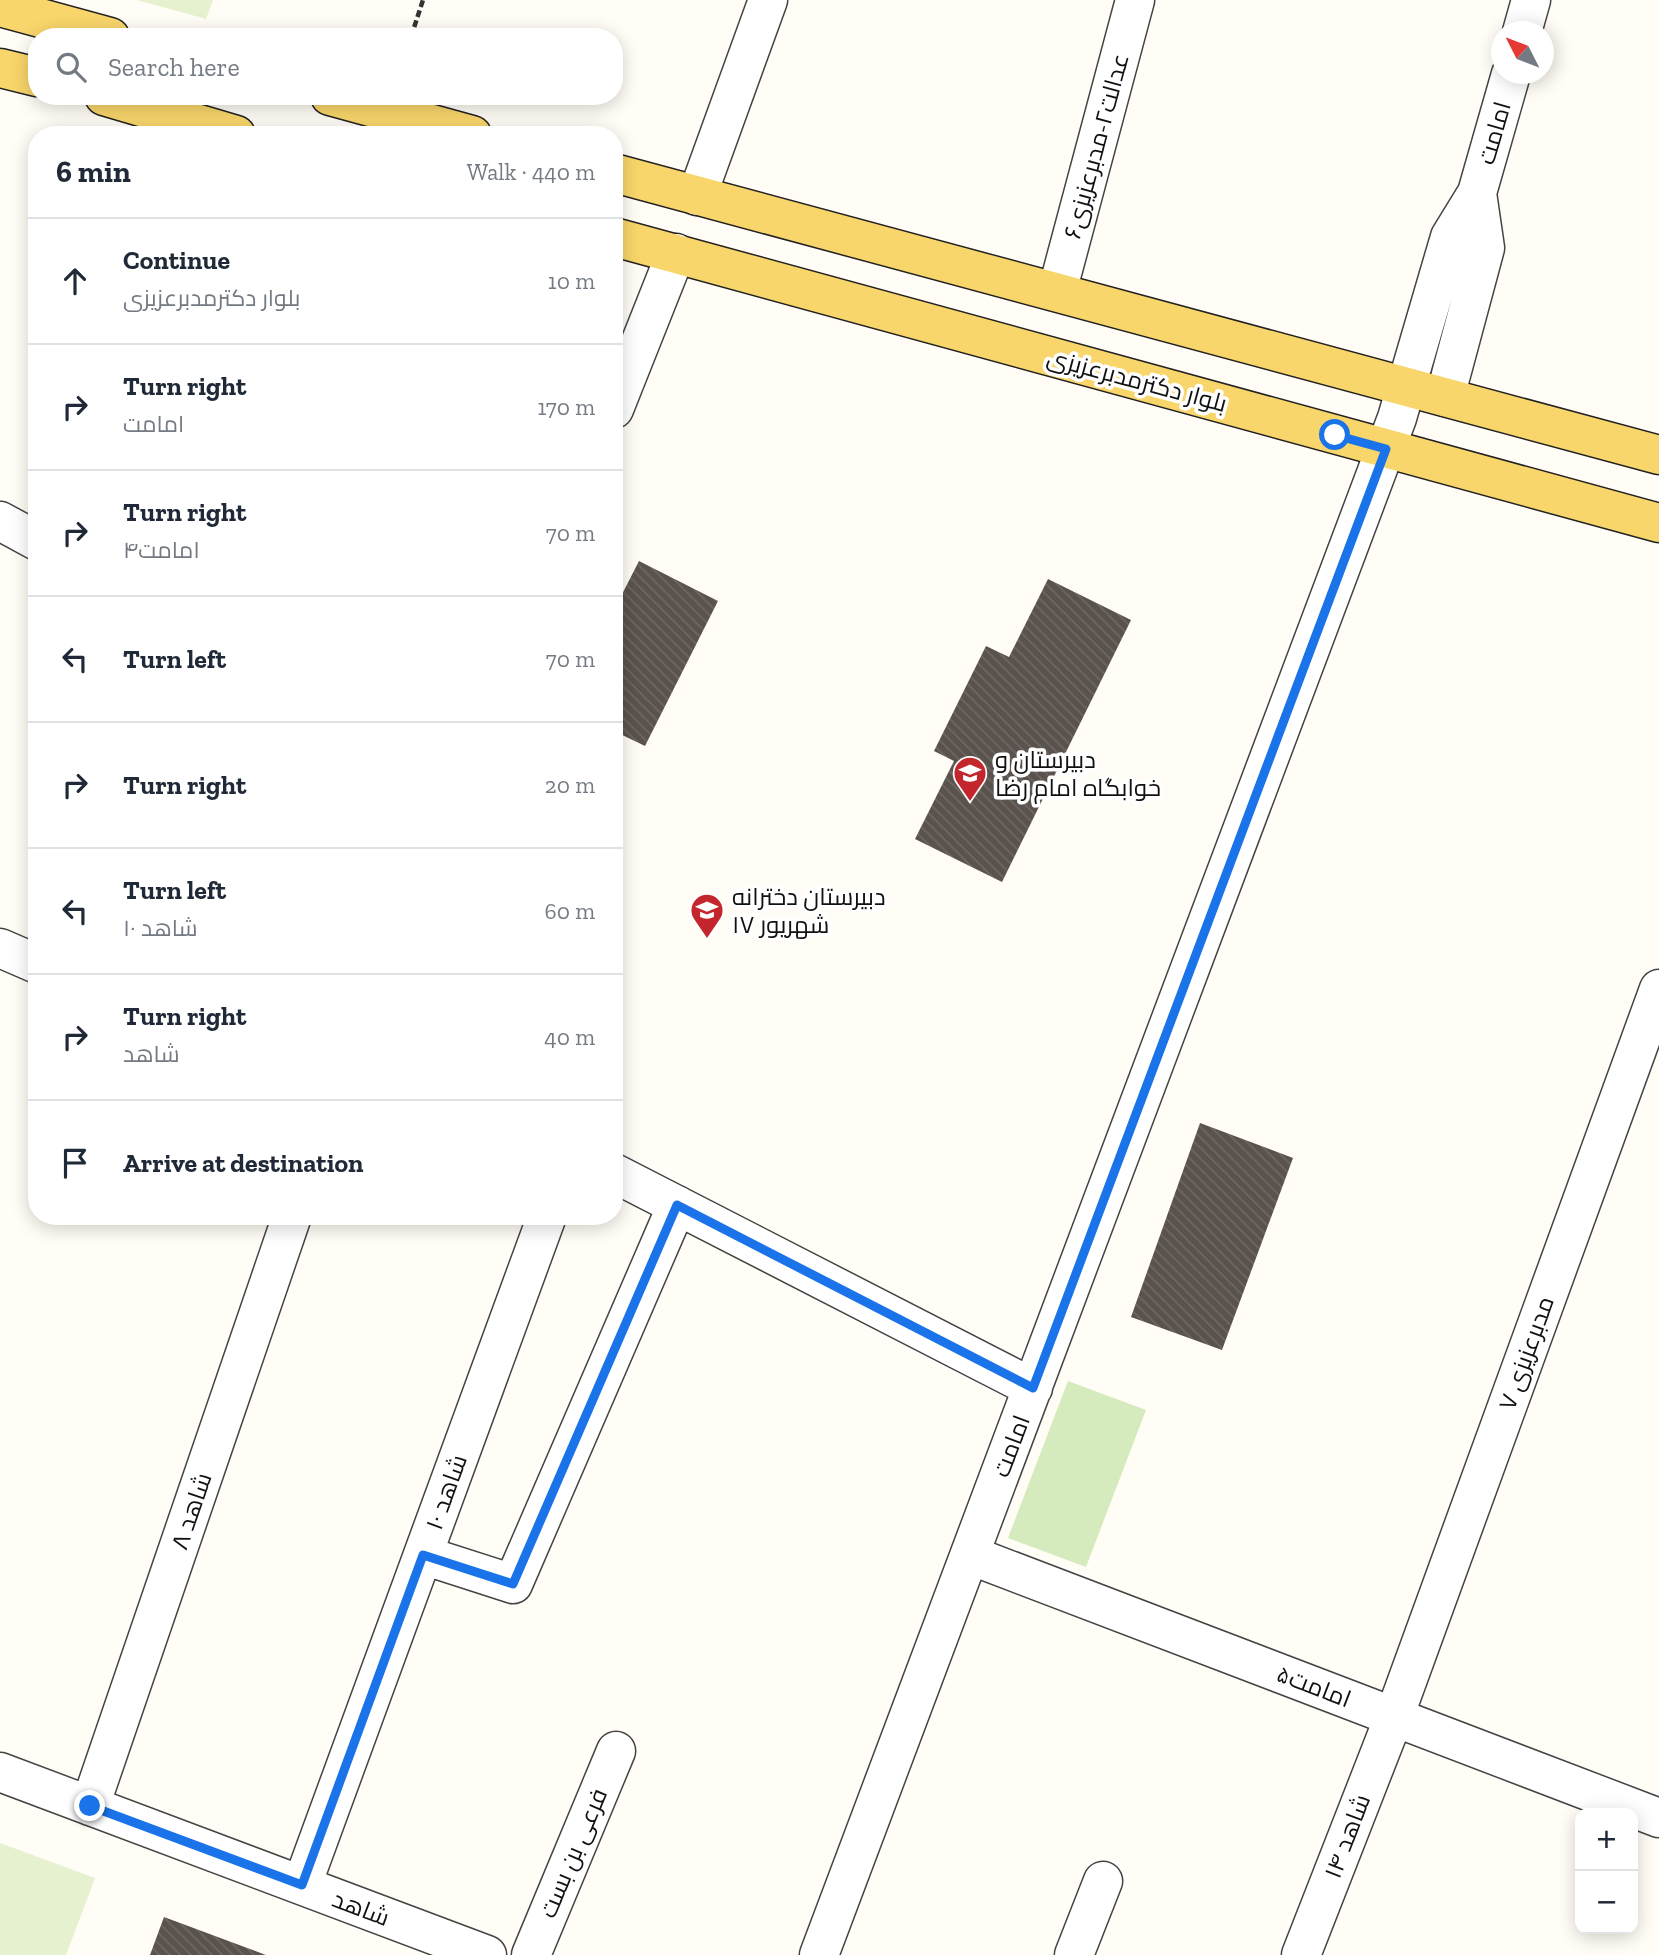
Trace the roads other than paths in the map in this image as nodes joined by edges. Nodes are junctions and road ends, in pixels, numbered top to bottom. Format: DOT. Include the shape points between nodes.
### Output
graph roads {
  1 [pos="768,0"];
  2 [pos="1135,0"];
  3 [pos="1531,0"];
  4 [pos="4,5"];
  5 [pos="1525,21"];
  6 [pos="80,28"];
  7 [pos="0,68"];
  8 [pos="28,75"];
  9 [pos="1508,84"];
  10 [pos="134,105"];
  11 [pos="363,105"];
  12 [pos="206,126"];
  13 [pos="439,126"];
  14 [pos="623,175"];
  15 [pos="1477,193"];
  16 [pos="697,196"];
  17 [pos="623,239"];
  18 [pos="676,253"];
  19 [pos="1057,292"];
  20 [pos="623,386"];
  21 [pos="1408,387"];
  22 [pos="1445,397"];
  23 [pos="1386,449"];
  24 [pos="1659,455"];
  25 [pos="0,521"];
  26 [pos="1659,523"];
  27 [pos="28,536"];
  28 [pos="0,948"];
  29 [pos="28,960"];
  30 [pos="1659,989"];
  31 [pos="623,1178"];
  32 [pos="677,1205"];
  33 [pos="289,1225"];
  34 [pos="544,1225"];
  35 [pos="1033,1388"];
  36 [pos="423,1555"];
  37 [pos="970,1555"];
  38 [pos="1394,1717"];
  39 [pos="616,1751"];
  40 [pos="0,1772"];
  41 [pos="90,1806"];
  42 [pos="1659,1818"];
  43 [pos="1103,1881"];
  44 [pos="302,1885"];
  45 [pos="423,1944"];
  46 [pos="486,1955"];
  47 [pos="531,1955"];
  48 [pos="819,1955"];
  49 [pos="1074,1955"];
  50 [pos="1301,1955"];
  1 -- 16 [label="street"];
  2 -- 19 [label="street, عدالت۲-مدبرعزیزی۶"];
  3 -- 5 [label="street"];
  4 -- 6 [label="main road"];
  7 -- 8 [label="main road"];
  9 -- 15 [label="street, امامت"];
  10 -- 12 [label="main road"];
  11 -- 13 [label="main road"];
  14 -- 16 [label="main road"];
  15 -- 21 [label="street, امامت" via="1450,237"];
  15 -- 22 [label="street" via="1485,248"];
  16 -- 19 [label="main road"];
  17 -- 18 [label="main road, بلوار دکترمدبرعزیزی"];
  18 -- 20 [label="street"];
  18 -- 23 [label="main road, بلوار دکترمدبرعزیزی"];
  19 -- 21 [label="main road"];
  21 -- 22 [label="main road"];
  21 -- 23 [label="street, امامت"];
  22 -- 24 [label="main road"];
  23 -- 26 [label="main road, بلوار دکترمدبرعزیزی"];
  23 -- 35 [label="street, امامت"];
  25 -- 27 [label="street"];
  28 -- 29 [label="street"];
  30 -- 38 [label="street, مدبرعزیزی ۷"];
  31 -- 32 [label="street"];
  32 -- 35 [label="street"];
  32 -- 36 [label="street" via="513,1584"];
  33 -- 41 [label="street, شاهد ۸"];
  34 -- 36 [label="street, شاهد ۱۰"];
  35 -- 37 [label="street, امامت"];
  36 -- 44 [label="street, شاهد ۱۰"];
  37 -- 38 [label="street, امامت۵"];
  37 -- 48 [label="street, امامت"];
  38 -- 42 [label="street, امامت۵"];
  38 -- 50 [label="street, شاهد ۱۴"];
  39 -- 47 [label="street, فرعی بن بست"];
  40 -- 41 [label="street, شاهد"];
  41 -- 44 [label="street, شاهد"];
  43 -- 49 [label="street"];
  44 -- 45 [label="street, شاهد"];
  45 -- 46 [label="street, شاهد"];
}
